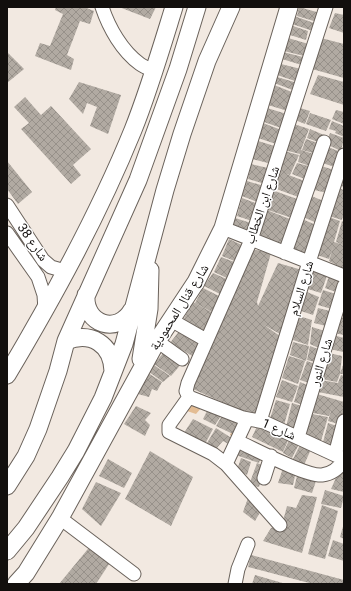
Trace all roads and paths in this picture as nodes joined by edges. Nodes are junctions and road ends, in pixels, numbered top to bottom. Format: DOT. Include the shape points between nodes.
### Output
graph roads {
  1 [pos="102,7"];
  2 [pos="174,7"];
  3 [pos="197,7"];
  4 [pos="231,7"];
  5 [pos="289,7"];
  6 [pos="326,7"];
  7 [pos="155,71"];
  8 [pos="133,130"];
  9 [pos="154,138"];
  10 [pos="324,142"];
  11 [pos="344,155"];
  12 [pos="7,205"];
  13 [pos="223,228"];
  14 [pos="7,233"];
  15 [pos="251,240"];
  16 [pos="150,246"];
  17 [pos="285,253"];
  18 [pos="309,262"];
  19 [pos="65,271"];
  20 [pos="344,276"];
  21 [pos="344,286"];
  22 [pos="86,295"];
  23 [pos="45,310"];
  24 [pos="132,310"];
  25 [pos="171,320"];
  26 [pos="206,340"];
  27 [pos="66,341"];
  28 [pos="157,341"];
  29 [pos="182,359"];
  30 [pos="113,371"];
  31 [pos="7,375"];
  32 [pos="137,378"];
  33 [pos="189,397"];
  34 [pos="247,419"];
  35 [pos="260,421"];
  36 [pos="344,421"];
  37 [pos="298,438"];
  38 [pos="236,441"];
  39 [pos="271,456"];
  40 [pos="341,458"];
  41 [pos="226,464"];
  42 [pos="264,478"];
  43 [pos="7,486"];
  44 [pos="60,518"];
  45 [pos="280,525"];
  46 [pos="248,544"];
  47 [pos="7,552"];
  48 [pos="134,574"];
  49 [pos="19,583"];
  50 [pos="235,584"];
  1 -- 7 [label="street" via="114,35 127,51 141,65"];
  2 -- 7 [label="main road"];
  3 -- 9 [label="main road"];
  4 -- 16 [label="main road" via="194,97"];
  5 -- 13 [label="main road, شارع قنال المحمودية"];
  6 -- 15 [label="street, شارع ابن الخطاب"];
  7 -- 8 [label="main road"];
  8 -- 9 [label="main road"];
  8 -- 19 [label="main road" via="95,216"];
  9 -- 22 [label="main road" via="138,180"];
  10 -- 17 [label="street"];
  11 -- 18 [label="street, شارع السلام"];
  12 -- 19 [label="street, شارع 38" via="43,260 51,267"];
  13 -- 15 [label="street"];
  13 -- 25 [label="main road, شارع قنال المحمودية" via="196,282"];
  14 -- 23 [label="street, شارع 38" via="38,277 44,295"];
  15 -- 17 [label="street"];
  15 -- 26 [label="street, شارع ابن الخطاب"];
  16 -- 24 [label="main road"];
  16 -- 32 [label="main road" via="149,309"];
  17 -- 18 [label="street"];
  18 -- 20 [label="street"];
  18 -- 35 [label="street, شارع السلام"];
  19 -- 23 [label="main road"];
  21 -- 37 [label="street, شارع النور"];
  22 -- 24 [label="main road" via="90,314 100,322 119,323"];
  22 -- 27 [label="main road"];
  23 -- 31 [label="main road"];
  24 -- 30 [label="main road" via="124,344"];
  25 -- 26 [label="street"];
  25 -- 28 [label="main road, شارع قنال المحمودية"];
  26 -- 33 [label="street, شارع ابن الخطاب" via="188,383 186,391"];
  27 -- 30 [label="main road" via="81,337 102,344 111,356"];
  27 -- 43 [label="main road" via="38,429 26,456"];
  28 -- 29 [label="street"];
  28 -- 32 [label="main road, شارع قنال المحمودية"];
  30 -- 47 [label="main road" via="90,424 64,470 44,503"];
  32 -- 44 [label="main road, شارع قنال المحمودية"];
  33 -- 34 [label="street, شارع 1"];
  33 -- 41 [label="street" via="169,425 169,432 213,454"];
  34 -- 35 [label="street, شارع 1"];
  34 -- 38 [label="street"];
  35 -- 37 [label="street, شارع 1"];
  36 -- 40 [label="street"];
  37 -- 40 [label="street, شارع 1"];
  38 -- 39 [label="street"];
  38 -- 41 [label="street"];
  39 -- 40 [label="street" via="314,475 328,474 335,470"];
  39 -- 42 [label="street"];
  41 -- 45 [label="street"];
  44 -- 48 [label="street"];
  44 -- 49 [label="main road, شارع قنال المحمودية"];
  46 -- 50 [label="street"];
}
